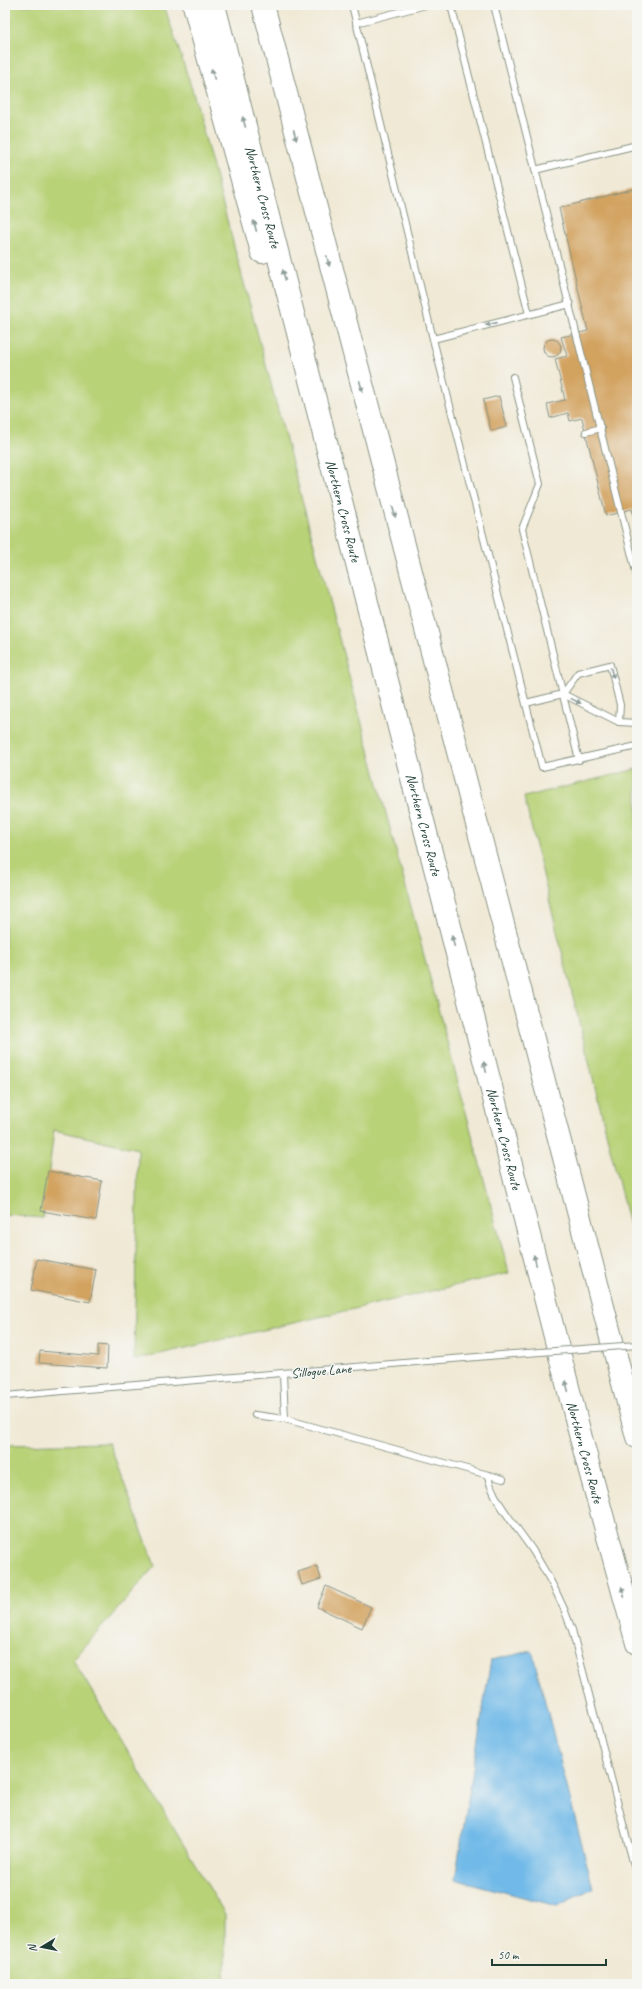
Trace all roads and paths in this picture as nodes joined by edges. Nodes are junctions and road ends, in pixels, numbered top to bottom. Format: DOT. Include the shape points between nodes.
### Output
graph roads {
  1 [pos="194,5"];
  2 [pos="214,5"];
  3 [pos="263,5"];
  4 [pos="267,5"];
  5 [pos="352,5"];
  6 [pos="426,5"];
  7 [pos="448,5"];
  8 [pos="494,5"];
  9 [pos="356,23"];
  10 [pos="286,97"];
  11 [pos="637,145"];
  12 [pos="535,170"];
  13 [pos="570,304"];
  14 [pos="529,314"];
  15 [pos="433,339"];
  16 [pos="513,377"];
  17 [pos="601,428"];
  18 [pos="586,432"];
  19 [pos="637,576"];
  20 [pos="389,693"];
  21 [pos="562,694"];
  22 [pos="526,703"];
  23 [pos="619,722"];
  24 [pos="637,723"];
  25 [pos="637,746"];
  26 [pos="579,760"];
  27 [pos="637,1345"];
  28 [pos="283,1374"];
  29 [pos="5,1396"];
  30 [pos="255,1416"];
  31 [pos="285,1419"];
  32 [pos="637,1436"];
  33 [pos="488,1475"];
  34 [pos="503,1478"];
  35 [pos="637,1643"];
  36 [pos="637,1877"];
  20 -- 1 [label="highway, one-way" via="337,520"];
  20 -- 2 [label="highway, Northern Cross Route, one-way"];
  3 -- 10 [label="highway"];
  4 -- 10 [label="highway"];
  5 -- 9 [label="lane"];
  6 -- 9 [label="lane"];
  7 -- 14 [label="lane" via="452,8"];
  8 -- 12 [label="lane"];
  9 -- 15 [label="lane"];
  10 -- 32 [label="highway, one-way"];
  11 -- 12 [label="lane"];
  12 -- 13 [label="lane"];
  13 -- 14 [label="lane"];
  13 -- 17 [label="lane"];
  14 -- 15 [label="lane, one-way"];
  15 -- 22 [label="lane"];
  16 -- 21 [label="lane" via="540,484 522,529"];
  17 -- 18 [label="lane"];
  17 -- 19 [label="lane"];
  35 -- 20 [label="highway, Northern Cross Route, one-way" via="579,1430"];
  21 -- 22 [label="lane"];
  21 -- 23 [label="lane, one-way"];
  21 -- 23 [label="lane, one-way" via="578,673 610,665 620,705"];
  21 -- 26 [label="lane"];
  22 -- 26 [label="lane" via="542,768"];
  23 -- 24 [label="lane"];
  25 -- 26 [label="lane"];
  27 -- 28 [label="lane, Sillogue Lane, bridge"];
  28 -- 29 [label="lane, Sillogue Lane" via="128,1384"];
  28 -- 31 [label="lane"];
  30 -- 31 [label="lane"];
  31 -- 33 [label="lane"];
  33 -- 34 [label="lane"];
  33 -- 36 [label="lane" via="489,1484 497,1498 533,1550 563,1602"];
}
